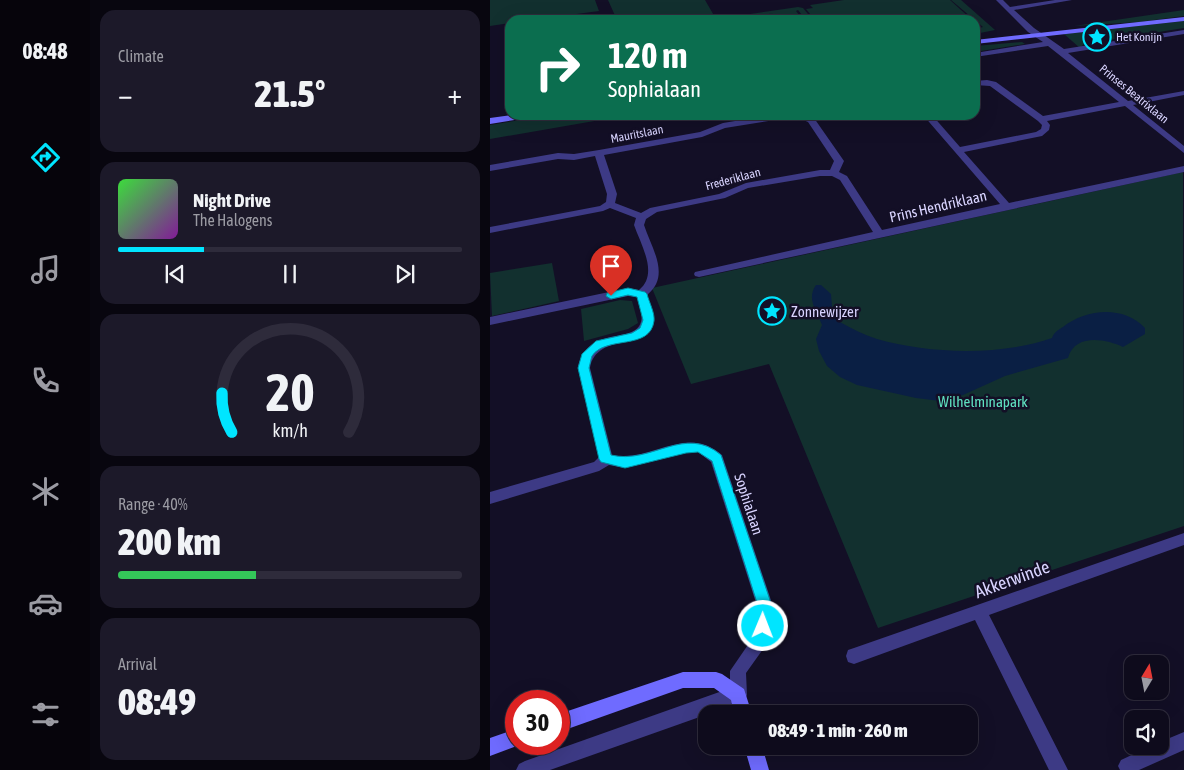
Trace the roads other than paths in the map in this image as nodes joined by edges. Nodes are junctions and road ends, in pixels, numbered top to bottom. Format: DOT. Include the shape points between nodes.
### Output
graph roads {
  1 [pos="999,0"];
  2 [pos="1069,0"];
  3 [pos="1010,9"];
  4 [pos="1184,20"];
  5 [pos="1184,32"];
  6 [pos="1036,33"];
  7 [pos="980,41"];
  8 [pos="1050,43"];
  9 [pos="1062,52"];
  10 [pos="980,54"];
  11 [pos="980,83"];
  12 [pos="1184,93"];
  13 [pos="1127,104"];
  14 [pos="505,119"];
  15 [pos="1041,119"];
  16 [pos="758,120"];
  17 [pos="811,120"];
  18 [pos="931,120"];
  19 [pos="490,121"];
  20 [pos="958,150"];
  21 [pos="1184,150"];
  22 [pos="599,153"];
  23 [pos="490,168"];
  24 [pos="1184,169"];
  25 [pos="834,173"];
  26 [pos="609,204"];
  27 [pos="1007,206"];
  28 [pos="641,217"];
  29 [pos="490,230"];
  30 [pos="880,235"];
  31 [pos="699,274"];
  32 [pos="646,290"];
  33 [pos="490,322"];
  34 [pos="606,459"];
  35 [pos="490,498"];
  36 [pos="1184,539"];
  37 [pos="979,612"];
  38 [pos="854,656"];
  39 [pos="731,697"];
  40 [pos="737,705"];
  41 [pos="570,719"];
  42 [pos="1184,741"];
  43 [pos="505,742"];
  44 [pos="490,747"];
  45 [pos="756,755"];
  46 [pos="1127,766"];
  47 [pos="525,770"];
  48 [pos="760,770"];
  49 [pos="1059,770"];
  1 -- 3 [label="street, Prinses Beatrixlaan"];
  2 -- 3 [label="street"];
  3 -- 6 [label="street, Prinses Beatrixlaan"];
  4 -- 6 [label="main road"];
  5 -- 9 [label="street"];
  6 -- 7 [label="main road"];
  6 -- 8 [label="street, Prinses Beatrixlaan"];
  8 -- 9 [label="street, Prinses Beatrixlaan"];
  8 -- 10 [label="street"];
  9 -- 13 [label="street, Prinses Beatrixlaan"];
  11 -- 15 [label="street" via="993,84"];
  12 -- 13 [label="street"];
  13 -- 15 [label="street"];
  13 -- 21 [label="street, Prinses Beatrixlaan"];
  14 -- 19 [label="main road"];
  15 -- 20 [label="street" via="1046,125 1039,134"];
  16 -- 22 [label="street, Mauritslaan"];
  17 -- 25 [label="street" via="839,161"];
  18 -- 20 [label="street"];
  20 -- 27 [label="street"];
  22 -- 23 [label="street, Mauritslaan" via="574,158 558,156"];
  22 -- 26 [label="street" via="612,194"];
  24 -- 27 [label="street, Prins Hendriklaan"];
  25 -- 28 [label="street, Frederiklaan" via="746,186 722,196 654,210"];
  25 -- 30 [label="street" via="844,178"];
  26 -- 28 [label="street"];
  26 -- 29 [label="street" via="603,208"];
  27 -- 30 [label="street, Prins Hendriklaan"];
  28 -- 32 [label="street" via="639,225 655,272"];
  30 -- 31 [label="street, Prins Hendriklaan"];
  32 -- 33 [label="street"];
  32 -- 34 [label="street" via="649,320 645,330 635,336 600,344 587,354 584,368"];
  34 -- 35 [label="street" via="599,466"];
  34 -- 39 [label="street, Sophialaan" via="625,463 698,447 708,450 717,459 766,609 760,642 738,671"];
  36 -- 37 [label="street, Akkerwinde"];
  37 -- 38 [label="street, Akkerwinde"];
  37 -- 49 [label="street"];
  39 -- 40 [label="main road"];
  39 -- 41 [label="main road" via="716,680 683,680"];
  39 -- 47 [label="street"];
  42 -- 46 [label="street"];
  43 -- 44 [label="main road"];
  45 -- 48 [label="main road"];
}
